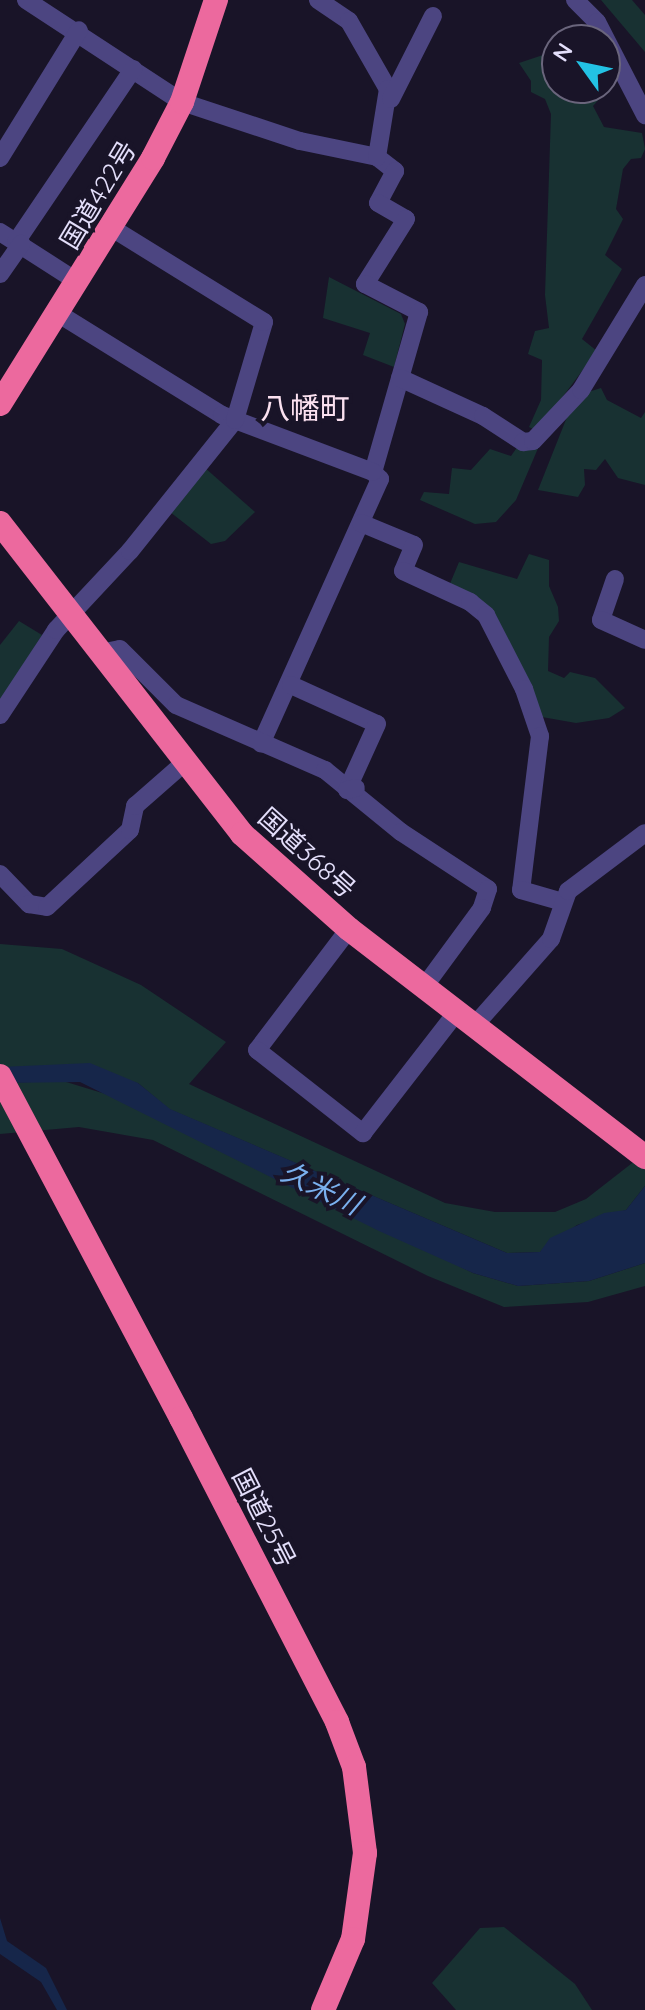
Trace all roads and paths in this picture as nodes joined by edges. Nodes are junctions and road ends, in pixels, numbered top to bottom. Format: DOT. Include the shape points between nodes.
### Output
graph roads {
  1 [pos="26,0"];
  2 [pos="216,0"];
  3 [pos="318,0"];
  4 [pos="575,0"];
  5 [pos="433,16"];
  6 [pos="79,30"];
  7 [pos="133,69"];
  8 [pos="391,99"];
  9 [pos="182,102"];
  10 [pos="645,115"];
  11 [pos="377,157"];
  12 [pos="0,158"];
  13 [pos="112,228"];
  14 [pos="13,239"];
  15 [pos="0,274"];
  16 [pos="78,282"];
  17 [pos="645,285"];
  18 [pos="59,314"];
  19 [pos="638,316"];
  20 [pos="400,378"];
  21 [pos="0,404"];
  22 [pos="235,420"];
  23 [pos="373,472"];
  24 [pos="0,523"];
  25 [pos="361,523"];
  26 [pos="615,579"];
  27 [pos="71,614"];
  28 [pos="645,640"];
  29 [pos="100,653"];
  30 [pos="291,685"];
  31 [pos="0,715"];
  32 [pos="261,744"];
  33 [pos="183,764"];
  34 [pos="352,789"];
  35 [pos="645,833"];
  36 [pos="0,874"];
  37 [pos="563,902"];
  38 [pos="349,929"];
  39 [pos="424,987"];
  40 [pos="466,1019"];
  41 [pos="0,1076"];
  42 [pos="643,1155"];
  43 [pos="323,2010"];
  1 -- 6 [label="street"];
  2 -- 9 [label="highway, 国道422号"];
  3 -- 8 [label="street" via="349,21"];
  4 -- 10 [label="street" via="597,22"];
  5 -- 8 [label="street"];
  6 -- 7 [label="street"];
  6 -- 12 [label="street"];
  7 -- 9 [label="street"];
  7 -- 14 [label="street"];
  8 -- 11 [label="street"];
  9 -- 11 [label="street" via="300,141"];
  9 -- 13 [label="highway, 国道422号"];
  11 -- 20 [label="street" via="395,171 378,203 406,219 365,284 419,312"];
  13 -- 16 [label="highway, 国道422号"];
  13 -- 22 [label="street" via="264,322"];
  14 -- 15 [label="street"];
  14 -- 16 [label="street"];
  16 -- 18 [label="highway, 国道422号"];
  17 -- 19 [label="street"];
  18 -- 21 [label="highway, 国道422号"];
  18 -- 22 [label="street"];
  19 -- 20 [label="street" via="533,441 523,442 483,416"];
  20 -- 23 [label="street"];
  22 -- 23 [label="street"];
  22 -- 27 [label="street" via="130,551"];
  23 -- 25 [label="street" via="380,479"];
  24 -- 27 [label="highway, 国道368号"];
  25 -- 30 [label="street"];
  25 -- 37 [label="street" via="414,545 403,571 486,615 524,689 540,736 521,890"];
  26 -- 28 [label="street" via="601,620"];
  27 -- 29 [label="highway, 国道368号"];
  27 -- 31 [label="street"];
  29 -- 32 [label="street" via="120,649 176,705"];
  29 -- 33 [label="highway, 国道368号"];
  30 -- 32 [label="street"];
  30 -- 34 [label="street" via="377,724"];
  32 -- 34 [label="street" via="325,770"];
  33 -- 36 [label="street" via="135,806 130,830 47,907 29,904"];
  33 -- 38 [label="highway, 国道368号" via="242,834"];
  34 -- 39 [label="street" via="488,889 482,908"];
  35 -- 37 [label="street" via="581,879"];
  37 -- 40 [label="street" via="551,939"];
  38 -- 39 [label="highway, 国道368号"];
  38 -- 40 [label="street" via="257,1050 363,1133"];
  39 -- 40 [label="highway, 国道368号"];
  40 -- 42 [label="highway, 国道368号"];
  41 -- 43 [label="highway, 国道25号" via="224,1501 337,1722 354,1767 365,1853 353,1939"];
}
